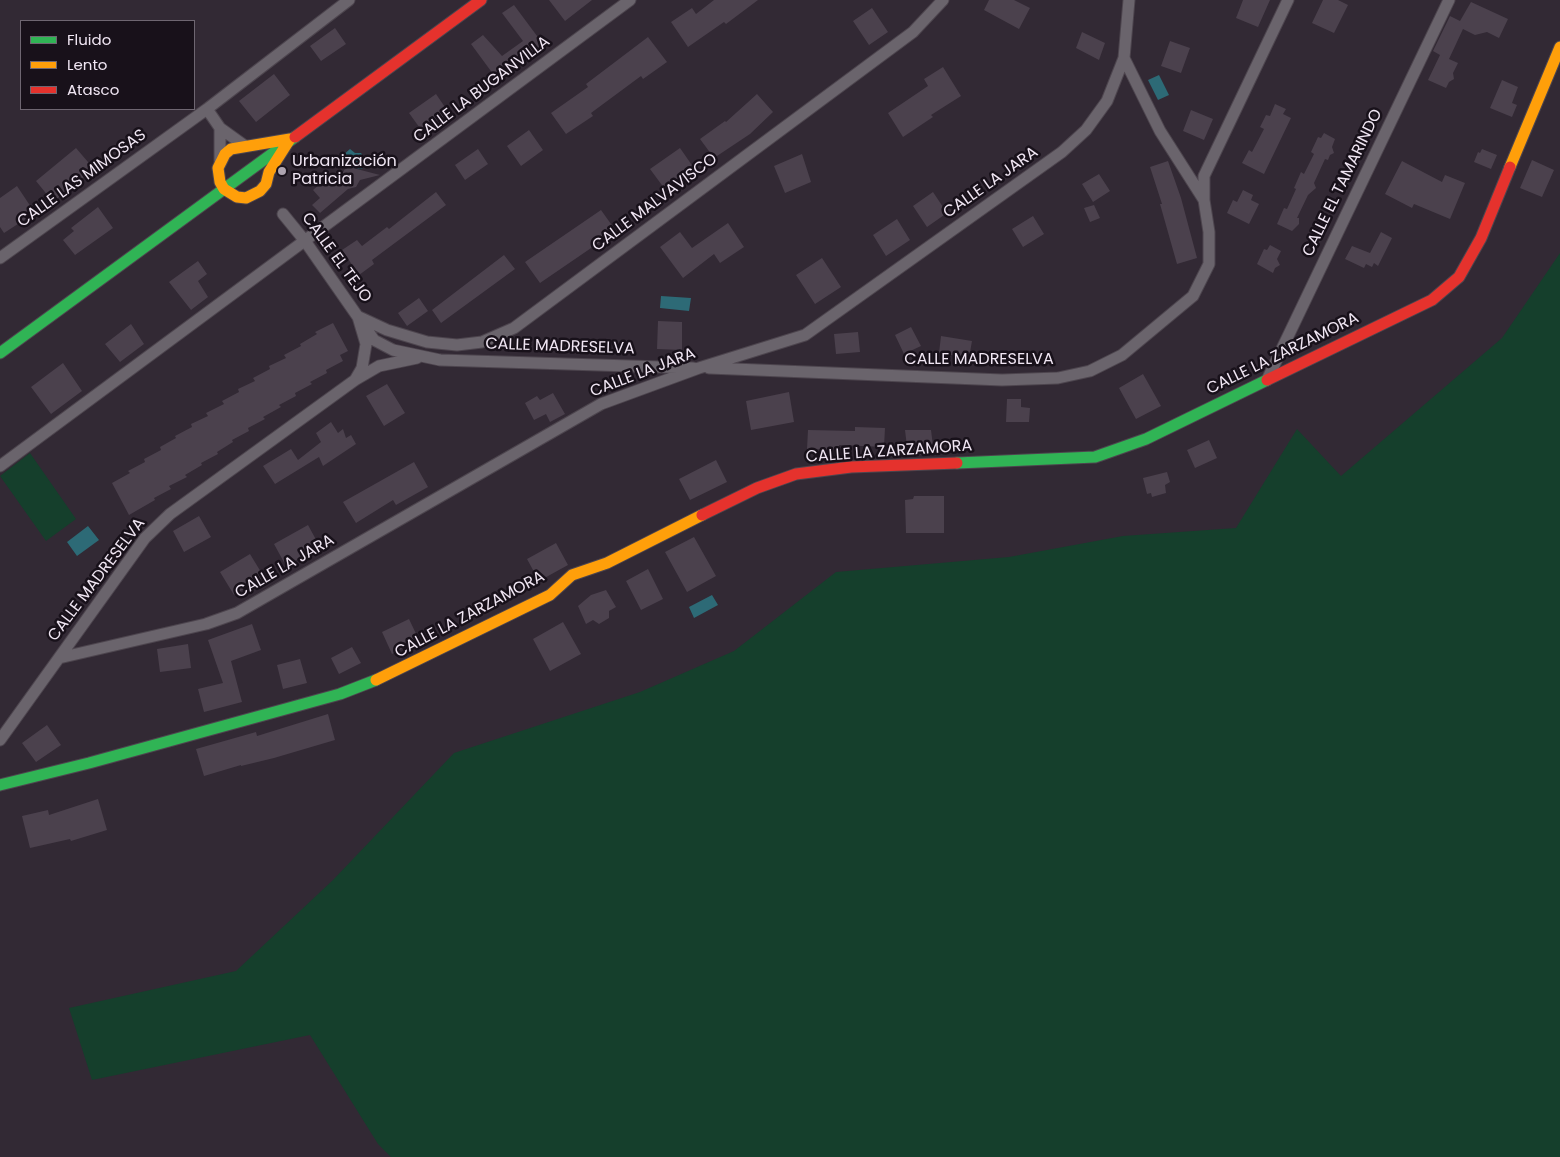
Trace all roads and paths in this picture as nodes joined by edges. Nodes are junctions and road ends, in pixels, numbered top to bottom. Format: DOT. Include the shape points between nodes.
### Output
graph roads {
  1 [pos="349,0"];
  2 [pos="481,0"];
  3 [pos="630,0"];
  4 [pos="943,0"];
  5 [pos="1129,0"];
  6 [pos="1288,0"];
  7 [pos="1449,0"];
  8 [pos="1560,47"];
  9 [pos="1124,58"];
  10 [pos="207,109"];
  11 [pos="220,128"];
  12 [pos="290,139"];
  13 [pos="245,146"];
  14 [pos="265,158"];
  15 [pos="220,161"];
  16 [pos="269,172"];
  17 [pos="218,174"];
  18 [pos="224,189"];
  19 [pos="237,197"];
  20 [pos="1204,200"];
  21 [pos="192,212"];
  22 [pos="283,214"];
  23 [pos="305,241"];
  24 [pos="0,258"];
  25 [pos="358,317"];
  26 [pos="0,353"];
  27 [pos="421,357"];
  28 [pos="699,368"];
  29 [pos="355,380"];
  30 [pos="1267,380"];
  31 [pos="0,466"];
  32 [pos="59,658"];
  33 [pos="0,740"];
  34 [pos="0,785"];
  1 -- 10 [label="street, CALLE LAS MIMOSAS"];
  2 -- 12 [label="street"];
  3 -- 23 [label="street, CALLE LA BUGANVILLA"];
  4 -- 25 [label="street, CALLE MALVAVISCO" via="912,32 514,328 482,342 457,345 427,342"];
  5 -- 9 [label="street, CALLE LA JARA"];
  6 -- 20 [label="street, CALLE MADRESELVA" via="1204,176"];
  7 -- 30 [label="street, CALLE EL TAMARINDO"];
  8 -- 30 [label="street, CALLE LA ZARZAMORA" via="1481,238 1459,276 1432,300"];
  9 -- 20 [label="street" via="1160,131"];
  9 -- 28 [label="street, CALLE LA JARA" via="1107,101 1086,130 1062,152 805,335"];
  10 -- 11 [label="street"];
  10 -- 24 [label="street, CALLE LAS MIMOSAS"];
  11 -- 13 [label="street"];
  11 -- 15 [label="street"];
  12 -- 13 [label="street"];
  12 -- 14 [label="street"];
  12 -- 16 [label="street"];
  13 -- 14 [label="street" via="256,149"];
  13 -- 15 [label="street" via="231,150"];
  14 -- 16 [label="street"];
  14 -- 18 [label="street"];
  15 -- 17 [label="street"];
  16 -- 19 [label="street" via="260,192 246,198"];
  17 -- 18 [label="street"];
  17 -- 21 [label="street"];
  18 -- 19 [label="street"];
  18 -- 21 [label="street"];
  19 -- 21 [label="street"];
  20 -- 28 [label="street, CALLE MADRESELVA" via="1209,264 1193,296 1122,355 1090,370 1058,378 1002,380"];
  21 -- 26 [label="street"];
  22 -- 23 [label="street, CALLE EL TEJO"];
  23 -- 25 [label="street, CALLE EL TEJO"];
  23 -- 31 [label="street, CALLE LA BUGANVILLA"];
  25 -- 27 [label="street, CALLE MADRESELVA" via="374,340 393,350"];
  25 -- 29 [label="street, CALLE EL TEJO" via="366,344 362,368"];
  27 -- 28 [label="street, CALLE MADRESELVA"];
  27 -- 29 [label="street, CALLE MADRESELVA" via="379,366"];
  28 -- 32 [label="street, CALLE LA JARA" via="601,404 237,613 206,624"];
  29 -- 32 [label="street, CALLE MADRESELVA" via="170,514 145,538"];
  30 -- 34 [label="street, CALLE LA ZARZAMORA" via="1146,438 1095,457 851,467 796,474 756,488 607,563 572,575 550,595 388,676 340,694"];
  32 -- 33 [label="street, CALLE MADRESELVA"];
}
